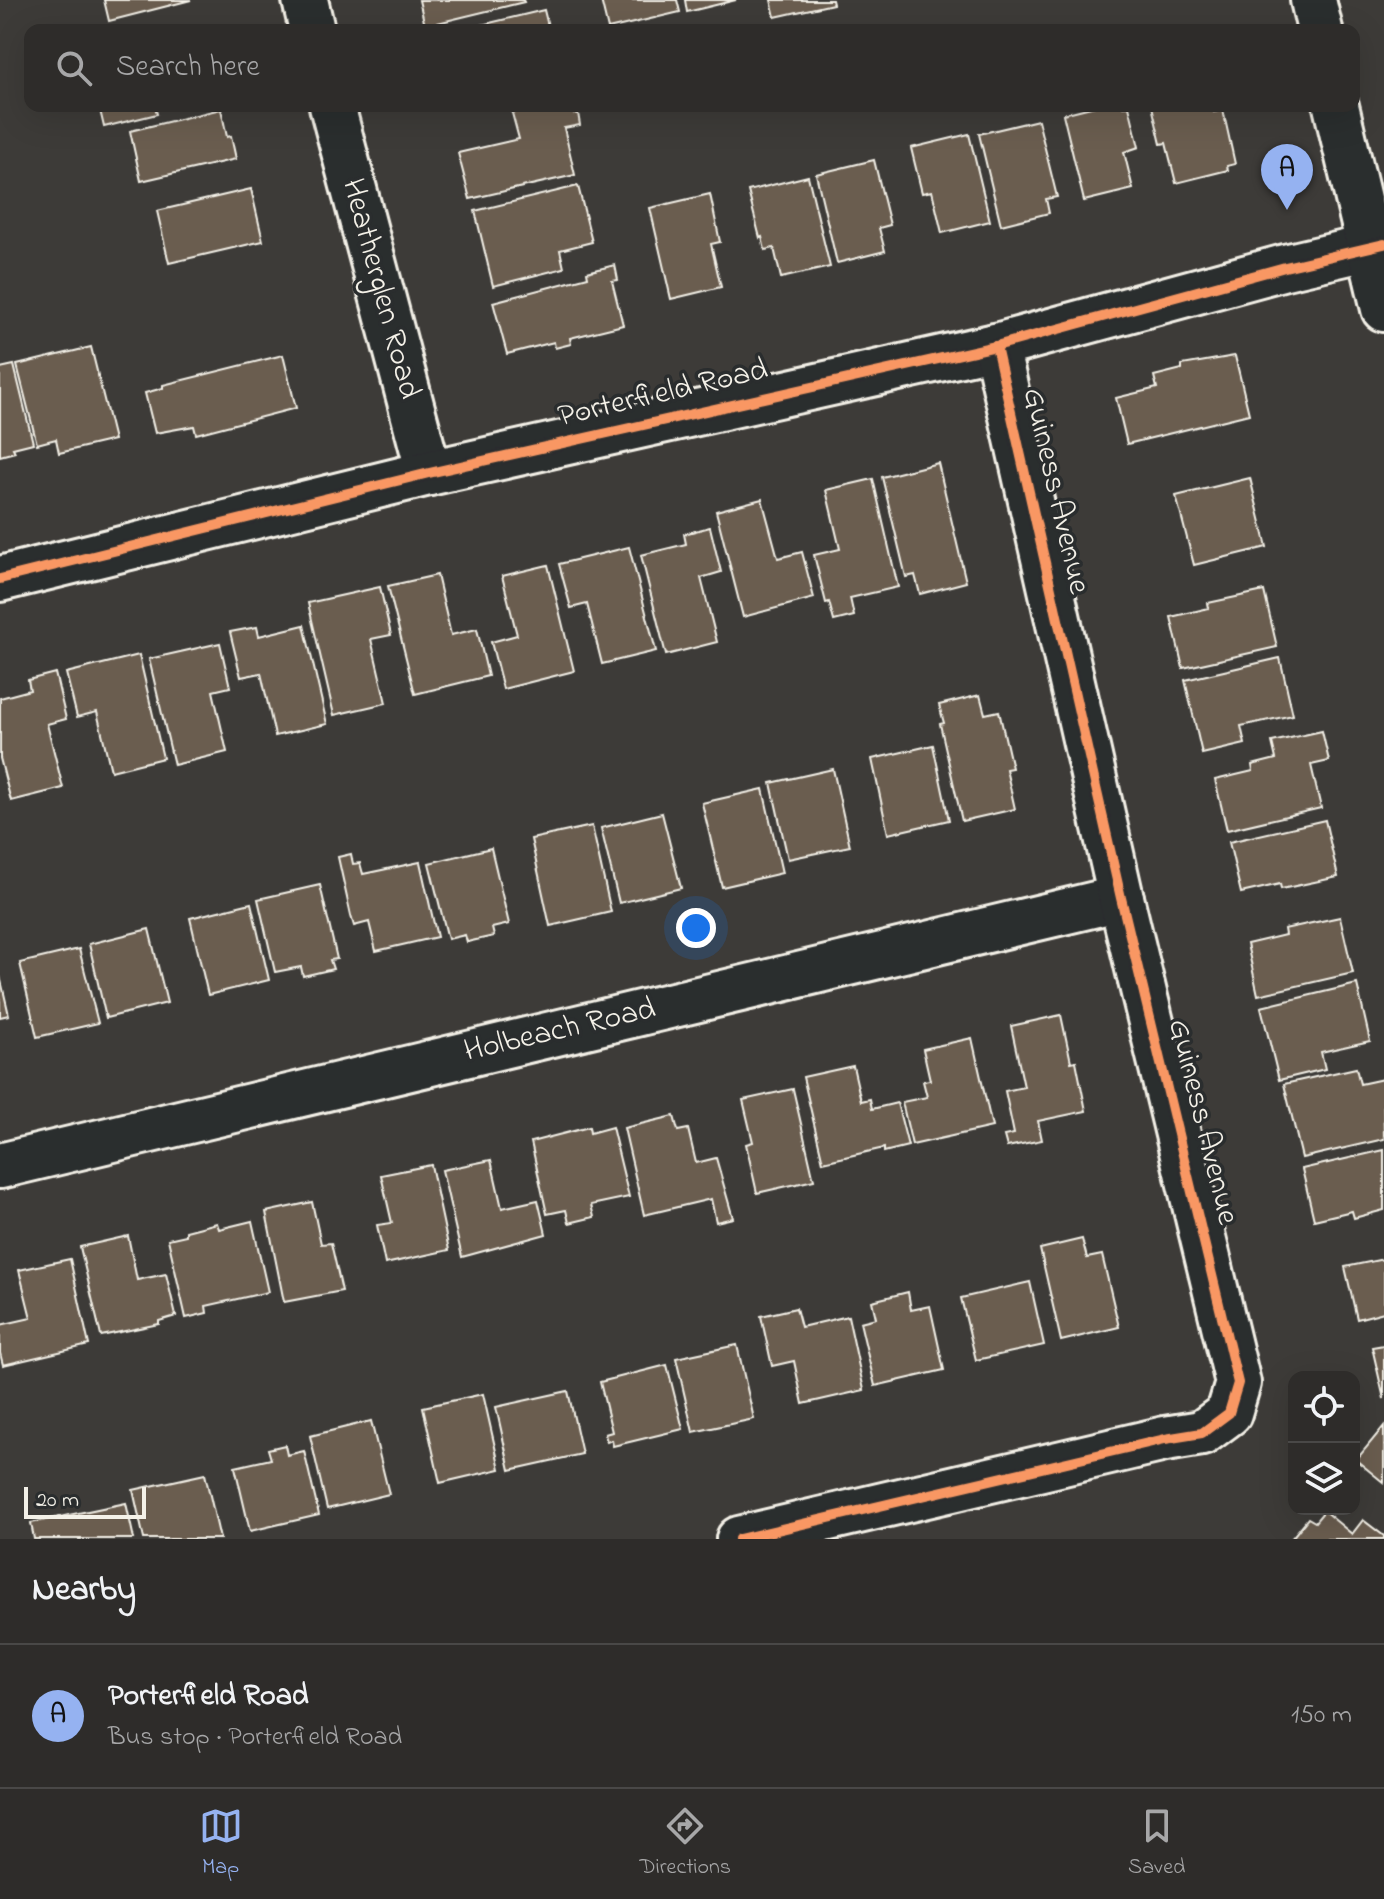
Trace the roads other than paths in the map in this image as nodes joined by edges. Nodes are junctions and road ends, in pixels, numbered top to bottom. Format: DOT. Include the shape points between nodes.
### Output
graph roads {
  1 [pos="305,0"];
  2 [pos="1313,0"];
  3 [pos="311,24"];
  4 [pos="1319,24"];
  5 [pos="334,112"];
  6 [pos="1338,112"];
  7 [pos="1376,246"];
  8 [pos="1384,309"];
  9 [pos="996,346"];
  10 [pos="429,473"];
  11 [pos="0,579"];
  12 [pos="1121,898"];
  13 [pos="0,1166"];
  14 [pos="739,1539"];
  1 -- 3 [label="street"];
  2 -- 4 [label="street"];
  5 -- 10 [label="street, Heatherglen Road"];
  6 -- 7 [label="street"];
  7 -- 8 [label="street"];
  7 -- 9 [label="street, Porterfield Road"];
  9 -- 10 [label="street, Porterfield Road"];
  9 -- 12 [label="street, Guiness Avenue"];
  10 -- 11 [label="street, Porterfield Road"];
  12 -- 13 [label="street, Holbeach Road"];
  12 -- 14 [label="street, Guiness Avenue" via="1238,1383 1229,1413 1202,1433"];
}
